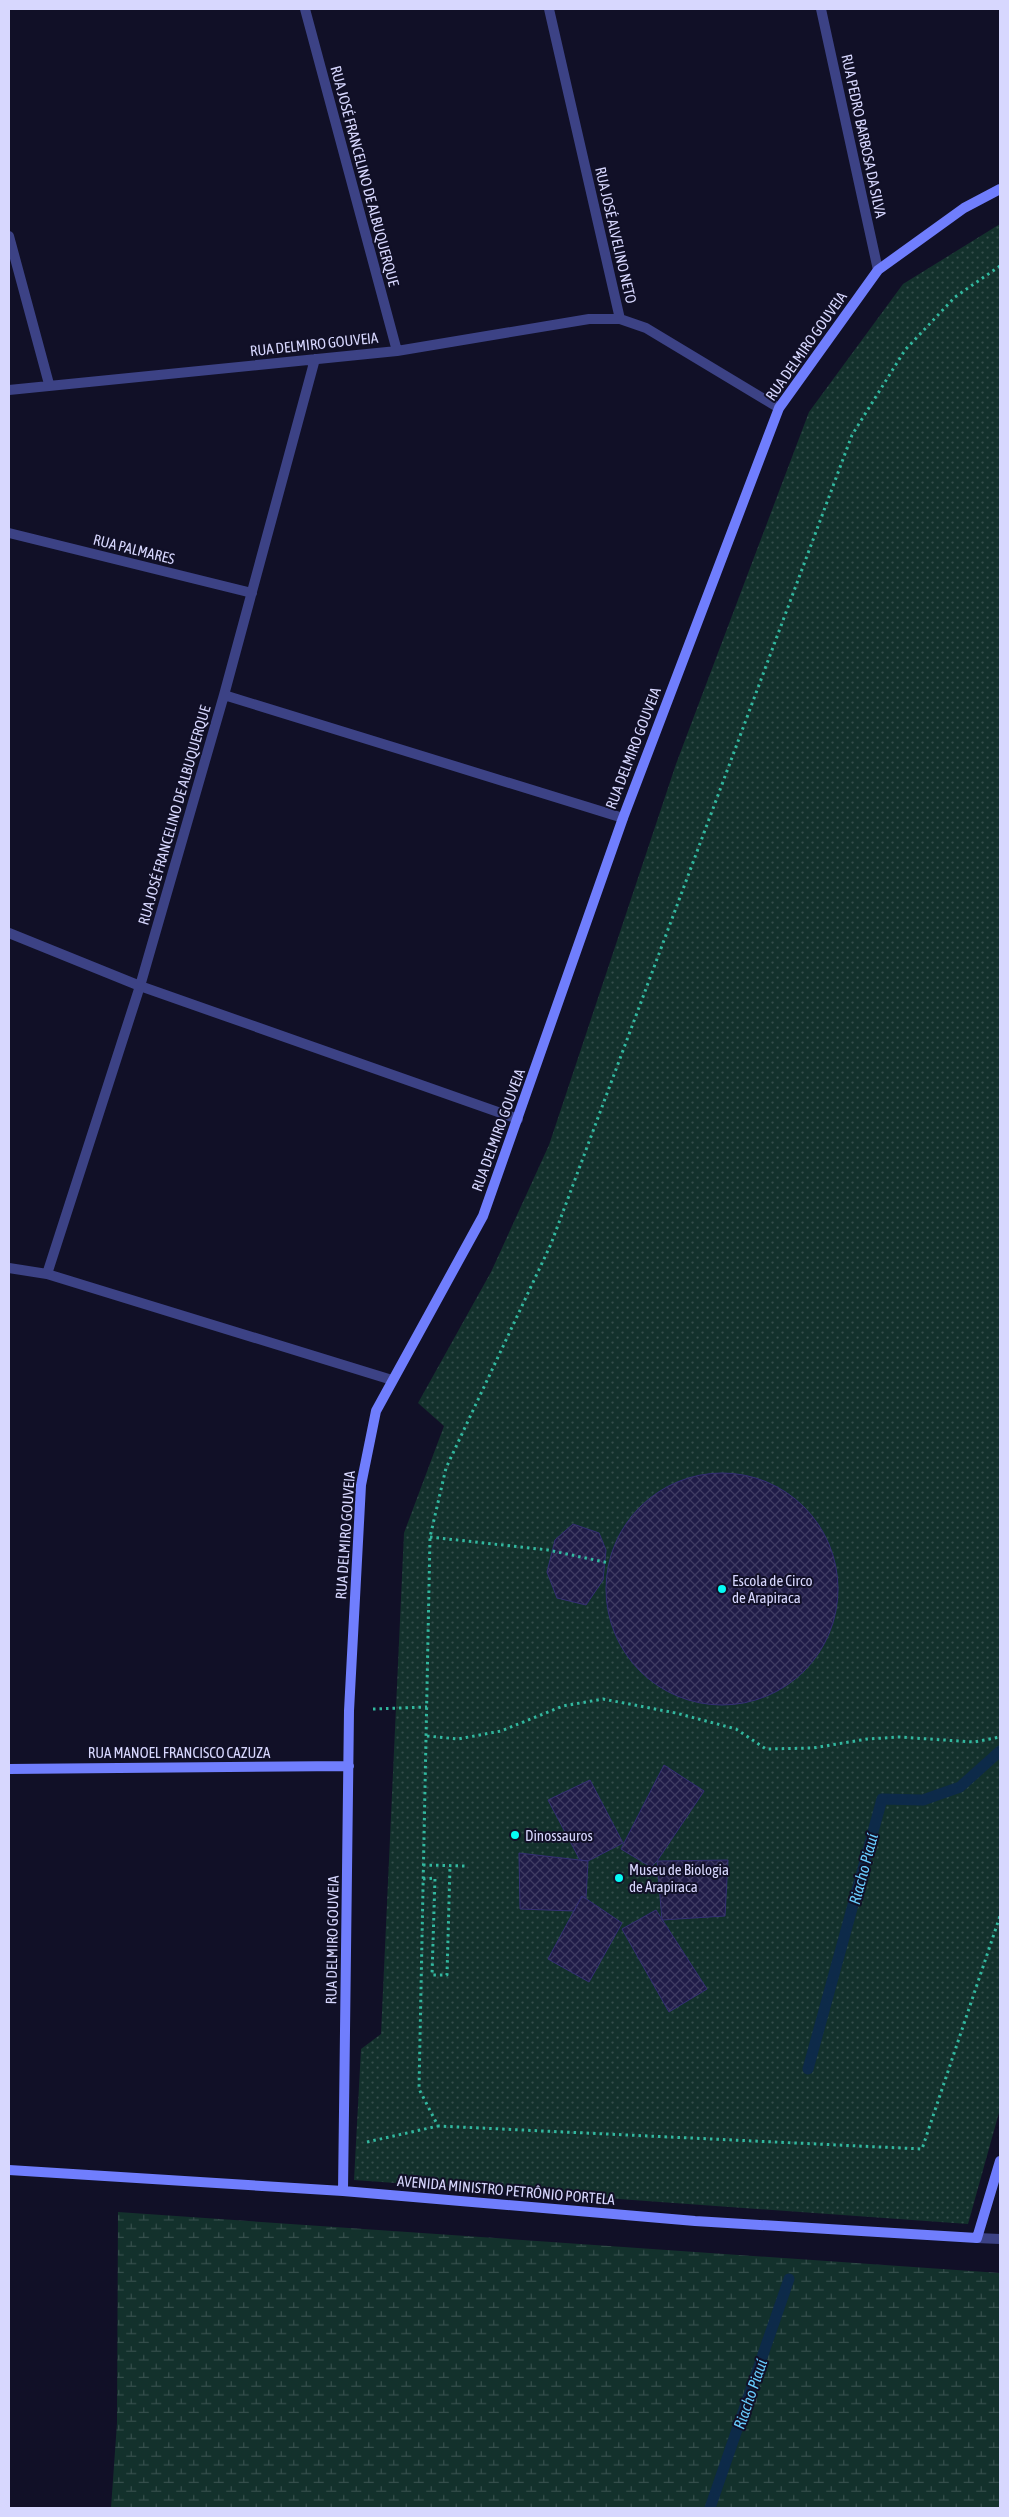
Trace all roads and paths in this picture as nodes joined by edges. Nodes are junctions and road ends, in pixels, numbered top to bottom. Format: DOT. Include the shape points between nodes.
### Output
graph roads {
  1 [pos="305,9"];
  2 [pos="548,9"];
  3 [pos="821,9"];
  4 [pos="1000,189"];
  5 [pos="9,236"];
  6 [pos="1000,266"];
  7 [pos="878,270"];
  8 [pos="620,319"];
  9 [pos="397,351"];
  10 [pos="315,359"];
  11 [pos="49,384"];
  12 [pos="9,390"];
  13 [pos="779,408"];
  14 [pos="9,534"];
  15 [pos="252,593"];
  16 [pos="224,695"];
  17 [pos="622,818"];
  18 [pos="9,933"];
  19 [pos="140,986"];
  20 [pos="518,1119"];
  21 [pos="9,1268"];
  22 [pos="47,1274"];
  23 [pos="392,1380"];
  24 [pos="430,1537"];
  25 [pos="609,1563"];
  26 [pos="427,1707"];
  27 [pos="349,1711"];
  28 [pos="427,1736"];
  29 [pos="1000,1737"];
  30 [pos="349,1766"];
  31 [pos="9,1768"];
  32 [pos="424,1865"];
  33 [pos="450,1866"];
  34 [pos="465,1866"];
  35 [pos="423,1879"];
  36 [pos="1000,1916"];
  37 [pos="438,2126"];
  38 [pos="344,2147"];
  39 [pos="1000,2161"];
  40 [pos="9,2170"];
  41 [pos="343,2192"];
  42 [pos="977,2238"];
  43 [pos="1000,2239"];
  1 -- 9 [label="street, RUA JOSÉ FRANCELINO DE ALBUQUERQUE"];
  2 -- 8 [label="street, RUA JOSÉ ALVELINO NETO"];
  3 -- 7 [label="street, RUA PEDRO BARBOSA DA SILVA"];
  4 -- 7 [label="street, RUA DELMIRO GOUVEIA" via="964,208"];
  5 -- 11 [label="street"];
  6 -- 24 [label="path" via="955,297 905,350 852,435 551,1244 446,1468"];
  7 -- 13 [label="street, RUA DELMIRO GOUVEIA"];
  8 -- 9 [label="street, RUA DELMIRO GOUVEIA" via="589,319"];
  8 -- 13 [label="street, RUA JOSÉ ALVELINO NETO" via="646,328"];
  9 -- 10 [label="street, RUA DELMIRO GOUVEIA"];
  10 -- 11 [label="street, RUA DELMIRO GOUVEIA"];
  10 -- 15 [label="street, RUA JOSÉ FRANCELINO DE ALBUQUERQUE"];
  11 -- 12 [label="street, RUA DELMIRO GOUVEIA"];
  13 -- 17 [label="street, RUA DELMIRO GOUVEIA"];
  14 -- 15 [label="street, RUA PALMARES"];
  15 -- 16 [label="street, RUA JOSÉ FRANCELINO DE ALBUQUERQUE"];
  16 -- 17 [label="street"];
  16 -- 19 [label="street, RUA JOSÉ FRANCELINO DE ALBUQUERQUE"];
  17 -- 20 [label="street, RUA DELMIRO GOUVEIA"];
  18 -- 19 [label="street"];
  19 -- 20 [label="street"];
  19 -- 22 [label="street, RUA JOSÉ FRANCELINO DE ALBUQUERQUE"];
  20 -- 23 [label="street, RUA DELMIRO GOUVEIA" via="483,1216"];
  21 -- 22 [label="street"];
  22 -- 23 [label="street"];
  23 -- 27 [label="street, RUA DELMIRO GOUVEIA" via="376,1411 361,1485"];
  24 -- 25 [label="path" via="548,1550"];
  24 -- 26 [label="path"];
  26 -- 27 [label="path"];
  26 -- 28 [label="path"];
  27 -- 30 [label="street, RUA DELMIRO GOUVEIA"];
  28 -- 29 [label="path" via="458,1739 501,1731 563,1706 603,1699 736,1729 766,1749 813,1748 898,1737 974,1742"];
  28 -- 32 [label="path"];
  30 -- 31 [label="street, RUA MANOEL FRANCISCO CAZUZA"];
  30 -- 38 [label="street, RUA DELMIRO GOUVEIA"];
  32 -- 33 [label="path"];
  32 -- 35 [label="path"];
  33 -- 34 [label="path"];
  33 -- 35 [label="path" via="447,1976 432,1975 435,1878"];
  35 -- 37 [label="path" via="418,2089"];
  36 -- 37 [label="path" via="922,2149"];
  37 -- 38 [label="path"];
  38 -- 41 [label="street, RUA DELMIRO GOUVEIA"];
  39 -- 42 [label="street"];
  40 -- 41 [label="street, AVENIDA MINISTRO PETRÔNIO PORTELA"];
  41 -- 42 [label="street, AVENIDA MINISTRO PETRÔNIO PORTELA" via="695,2221"];
  42 -- 43 [label="street, AVENIDA MINISTRO PETRÔNIO PORTELA"];
}
